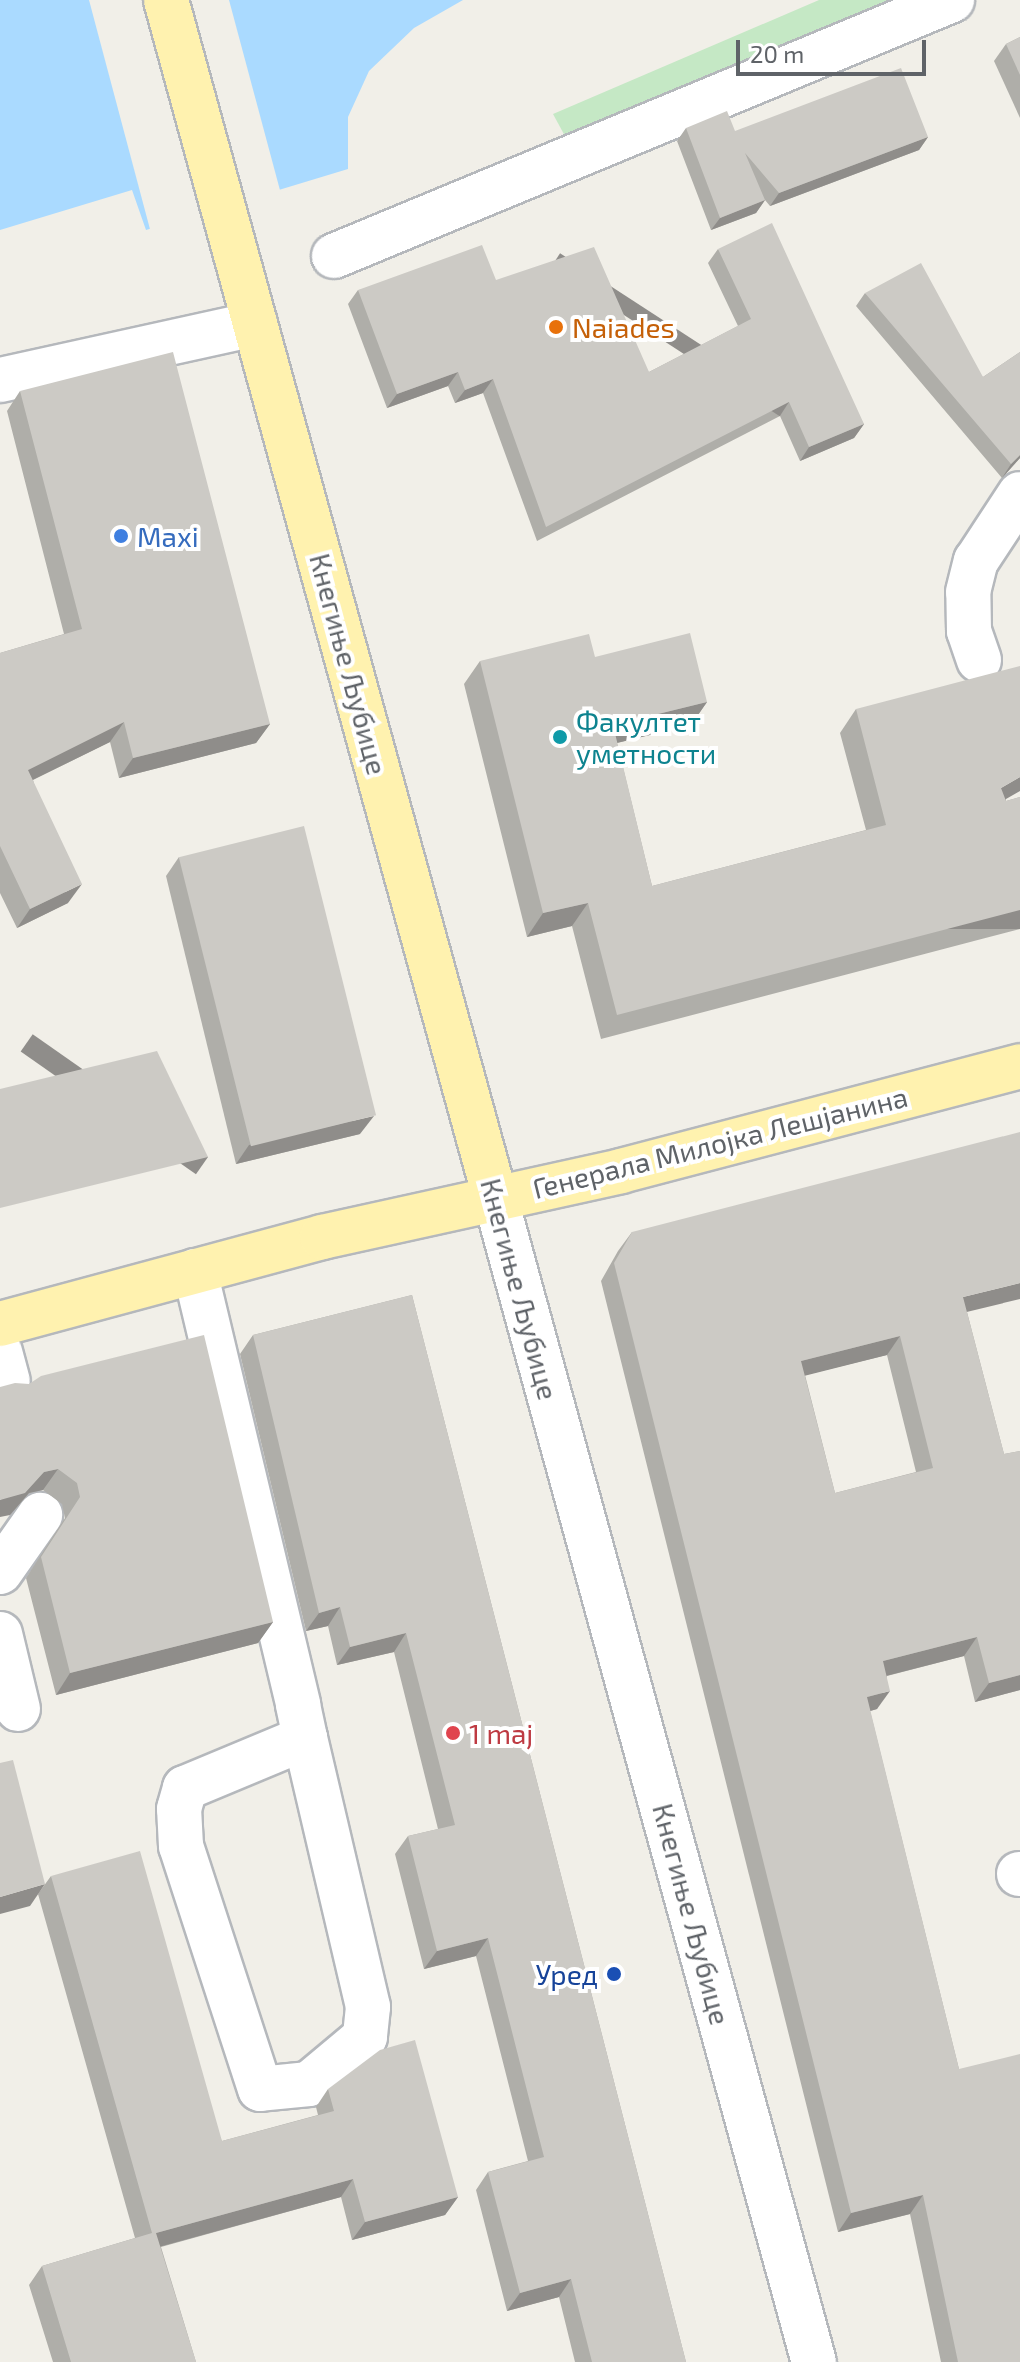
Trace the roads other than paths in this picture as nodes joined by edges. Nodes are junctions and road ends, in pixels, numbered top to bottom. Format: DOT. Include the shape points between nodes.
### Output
graph roads {
  1 [pos="166,0"];
  2 [pos="952,0"];
  3 [pos="334,256"];
  4 [pos="255,324"];
  5 [pos="0,380"];
  6 [pos="1020,494"];
  7 [pos="979,660"];
  8 [pos="1020,1066"];
  9 [pos="495,1197"];
  10 [pos="195,1271"];
  11 [pos="0,1324"];
  12 [pos="40,1515"];
  13 [pos="0,1572"];
  14 [pos="0,1634"];
  15 [pos="18,1709"];
  16 [pos="305,1738"];
  17 [pos="814,2362"];
  1 -- 4 [label="main road, Кнегиње Љубице"];
  2 -- 3 [label="street"];
  4 -- 5 [label="street"];
  4 -- 9 [label="main road, Кнегиње Љубице"];
  6 -- 7 [label="street" via="976,561 968,592 969,631"];
  8 -- 9 [label="main road, Генерала Милојка Лешјанина" via="661,1161"];
  9 -- 10 [label="main road, Генерала Милојка Лешјанина"];
  9 -- 17 [label="street, Кнегиње Љубице"];
  10 -- 11 [label="main road, Генерала Милојка Лешјанина"];
  10 -- 16 [label="street"];
  12 -- 13 [label="street"];
  14 -- 15 [label="street"];
  16 -- 16 [label="street" via="368,2007 365,2037 309,2084 260,2089 181,1846 179,1809 185,1788"];
}
